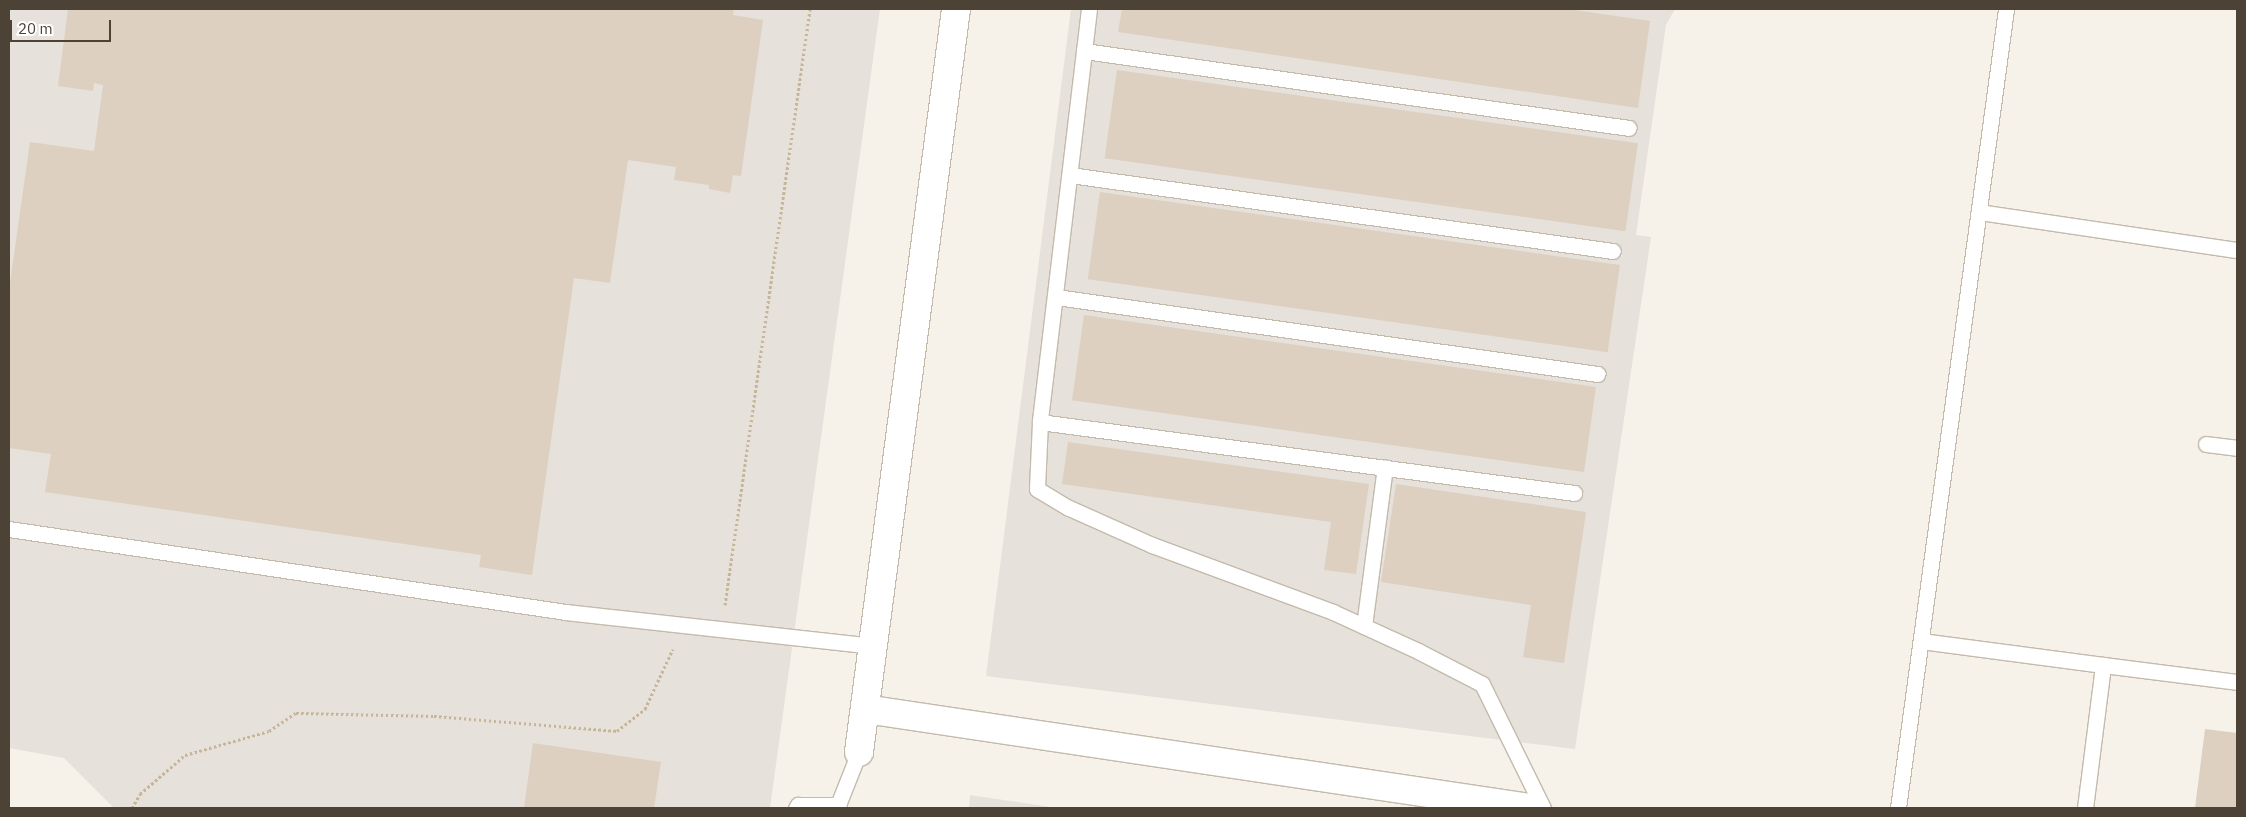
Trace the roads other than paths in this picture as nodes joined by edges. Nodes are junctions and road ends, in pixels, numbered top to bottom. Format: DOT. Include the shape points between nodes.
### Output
graph roads {
  1 [pos="956,9"];
  2 [pos="1089,9"];
  3 [pos="2006,9"];
  4 [pos="1084,51"];
  5 [pos="1629,128"];
  6 [pos="1070,175"];
  7 [pos="1978,212"];
  8 [pos="2237,250"];
  9 [pos="1613,252"];
  10 [pos="1056,297"];
  11 [pos="1598,374"];
  12 [pos="1040,422"];
  13 [pos="2206,444"];
  14 [pos="2237,448"];
  15 [pos="1384,467"];
  16 [pos="1574,492"];
  17 [pos="9,528"];
  18 [pos="1364,626"];
  19 [pos="1921,641"];
  20 [pos="873,646"];
  21 [pos="2103,665"];
  22 [pos="2237,682"];
  23 [pos="865,709"];
  24 [pos="859,752"];
  25 [pos="839,807"];
  26 [pos="1517,807"];
  27 [pos="796,808"];
  28 [pos="1543,808"];
  29 [pos="1898,808"];
  30 [pos="2085,808"];
  1 -- 20 [label="street"];
  2 -- 4 [label="lane"];
  3 -- 7 [label="lane"];
  4 -- 5 [label="lane"];
  4 -- 6 [label="lane"];
  6 -- 9 [label="lane"];
  6 -- 10 [label="lane"];
  7 -- 8 [label="lane"];
  7 -- 19 [label="lane"];
  10 -- 11 [label="lane"];
  10 -- 12 [label="lane"];
  12 -- 15 [label="lane"];
  12 -- 18 [label="lane" via="1037,489 1069,508 1152,546"];
  13 -- 14 [label="lane"];
  15 -- 16 [label="lane"];
  15 -- 18 [label="lane"];
  17 -- 20 [label="lane" via="566,612"];
  18 -- 28 [label="lane" via="1482,684"];
  19 -- 21 [label="lane"];
  19 -- 29 [label="lane"];
  20 -- 23 [label="street"];
  21 -- 22 [label="lane"];
  21 -- 30 [label="lane"];
  23 -- 24 [label="street"];
  23 -- 26 [label="street"];
  24 -- 25 [label="lane"];
  25 -- 27 [label="lane" via="798,805"];
}
